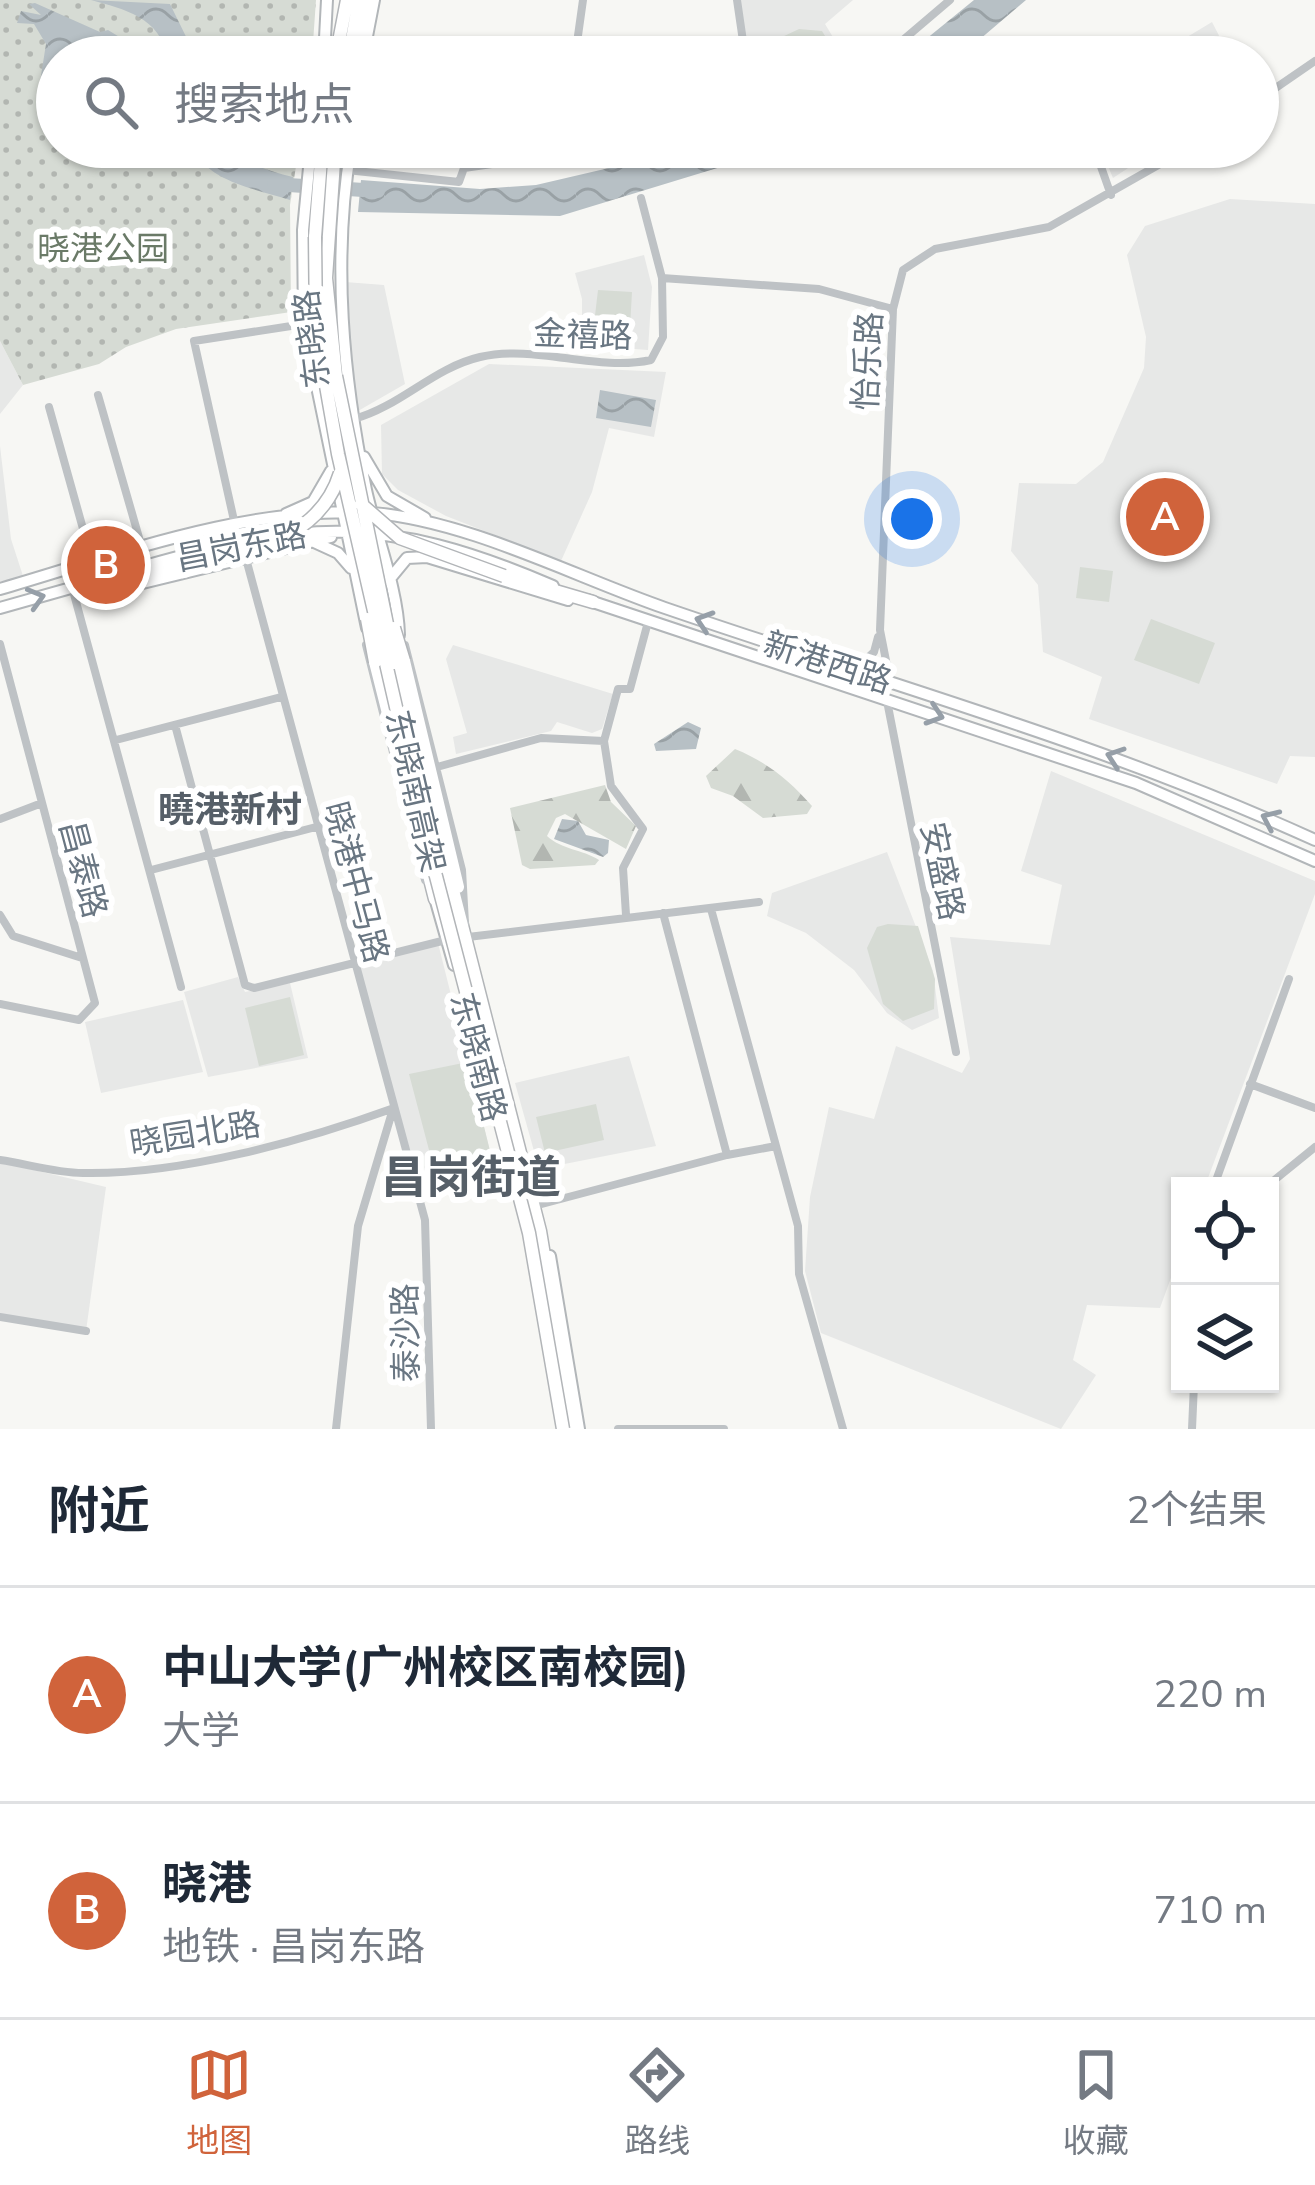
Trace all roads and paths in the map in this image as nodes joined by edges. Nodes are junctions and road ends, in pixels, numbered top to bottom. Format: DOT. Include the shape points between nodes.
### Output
graph roads {
  1 [pos="327,0"];
  2 [pos="342,0"];
  3 [pos="359,0"];
  4 [pos="373,0"];
  5 [pos="583,0"];
  6 [pos="737,0"];
  7 [pos="950,0"];
  8 [pos="330,36"];
  9 [pos="335,36"];
  10 [pos="357,36"];
  11 [pos="360,36"];
  12 [pos="578,36"];
  13 [pos="742,36"];
  14 [pos="908,36"];
  15 [pos="1315,61"];
  16 [pos="1279,86"];
  17 [pos="339,168"];
  18 [pos="346,168"];
  19 [pos="464,168"];
  20 [pos="1102,168"];
  21 [pos="1156,168"];
  22 [pos="314,170"];
  23 [pos="347,173"];
  24 [pos="1112,195"];
  25 [pos="641,198"];
  26 [pos="311,204"];
  27 [pos="662,278"];
  28 [pos="892,309"];
  29 [pos="304,324"];
  30 [pos="335,376"];
  31 [pos="98,395"];
  32 [pos="49,407"];
  33 [pos="353,419"];
  34 [pos="357,439"];
  35 [pos="332,456"];
  36 [pos="337,514"];
  37 [pos="405,518"];
  38 [pos="264,521"];
  39 [pos="236,526"];
  40 [pos="444,527"];
  41 [pos="362,530"];
  42 [pos="404,534"];
  43 [pos="241,541"];
  44 [pos="303,541"];
  45 [pos="142,549"];
  46 [pos="246,560"];
  47 [pos="93,562"];
  48 [pos="353,571"];
  49 [pos="387,584"];
  50 [pos="72,587"];
  51 [pos="0,589"];
  52 [pos="593,602"];
  53 [pos="0,608"];
  54 [pos="363,613"];
  55 [pos="648,622"];
  56 [pos="399,626"];
  57 [pos="880,630"];
  58 [pos="0,644"];
  59 [pos="394,652"];
  60 [pos="377,657"];
  61 [pos="3,660"];
  62 [pos="399,667"];
  63 [pos="855,670"];
  64 [pos="891,682"];
  65 [pos="281,698"];
  66 [pos="887,700"];
  67 [pos="175,725"];
  68 [pos="116,740"];
  69 [pos="604,741"];
  70 [pos="437,767"];
  71 [pos="42,803"];
  72 [pos="2,819"];
  73 [pos="316,827"];
  74 [pos="0,832"];
  75 [pos="1315,840"];
  76 [pos="212,854"];
  77 [pos="1315,861"];
  78 [pos="151,870"];
  79 [pos="435,899"];
  80 [pos="759,902"];
  81 [pos="711,909"];
  82 [pos="663,913"];
  83 [pos="0,915"];
  84 [pos="626,916"];
  85 [pos="466,931"];
  86 [pos="446,940"];
  87 [pos="82,958"];
  88 [pos="354,965"];
  89 [pos="1289,979"];
  90 [pos="181,988"];
  91 [pos="0,1004"];
  92 [pos="956,1052"];
  93 [pos="1250,1084"];
  94 [pos="394,1108"];
  95 [pos="1315,1108"];
  96 [pos="776,1146"];
  97 [pos="1315,1148"];
  98 [pos="728,1155"];
  99 [pos="0,1160"];
  100 [pos="1217,1177"];
  101 [pos="1278,1177"];
  102 [pos="538,1205"];
  103 [pos="427,1236"];
  104 [pos="0,1317"];
  105 [pos="86,1331"];
  106 [pos="1194,1393"];
  107 [pos="336,1429"];
  108 [pos="431,1429"];
  109 [pos="560,1429"];
  110 [pos="576,1429"];
  111 [pos="618,1429"];
  112 [pos="724,1429"];
  113 [pos="843,1429"];
  114 [pos="1192,1429"];
  1 -- 8 [label="main road"];
  2 -- 9 [label="highway"];
  3 -- 10 [label="highway"];
  4 -- 11 [label="highway"];
  5 -- 12 [label="street"];
  6 -- 13 [label="street"];
  7 -- 14 [label="street"];
  15 -- 16 [label="street"];
  17 -- 30 [label="highway, 东晓南高架" via="327,228"];
  18 -- 23 [label="main road, 东晓路"];
  19 -- 23 [label="street" via="459,182"];
  20 -- 24 [label="street"];
  21 -- 24 [label="street, 怡乐路"];
  22 -- 26 [label="highway, 东晓南高架"];
  23 -- 33 [label="main road, 东晓路" via="343,338"];
  24 -- 28 [label="street, 怡乐路" via="1023,236 917,257 898,281"];
  25 -- 27 [label="street"];
  26 -- 29 [label="main road, 东晓路"];
  26 -- 35 [label="highway, 东晓南高架, bridge"];
  27 -- 28 [label="street, 金禧路" via="819,290"];
  27 -- 33 [label="street, 金禧路" via="663,337 651,360 484,356"];
  28 -- 57 [label="street, 怡乐路"];
  29 -- 35 [label="main road, 东晓路"];
  29 -- 39 [label="street" via="194,341"];
  30 -- 41 [label="highway, 东晓南高架, bridge"];
  30 -- 50 [label="highway, bridge" via="342,456 319,511 276,542"];
  31 -- 45 [label="street"];
  32 -- 47 [label="street"];
  33 -- 34 [label="main road, 东晓路"];
  34 -- 35 [label="street"];
  34 -- 40 [label="main road" via="387,496"];
  34 -- 41 [label="main road, 东晓路"];
  35 -- 36 [label="main road, 东晓路"];
  35 -- 38 [label="main road" via="313,502"];
  35 -- 41 [label="highway, 东晓南高架, bridge"];
  35 -- 52 [label="highway, bridge" via="391,532"];
  36 -- 38 [label="main road, 昌岗东路"];
  36 -- 41 [label="main road, 东晓路"];
  36 -- 41 [label="main road, 新港西路"];
  37 -- 40 [label="main road, 新港西路"];
  37 -- 41 [label="main road, 新港西路"];
  37 -- 42 [label="main road"];
  38 -- 39 [label="main road, 昌岗东路"];
  39 -- 45 [label="main road, 昌岗东路"];
  63 -- 40 [label="main road, 新港西路, one-way"];
  41 -- 42 [label="main road, 新港西路"];
  41 -- 43 [label="main road, 昌岗东路"];
  41 -- 44 [label="main road"];
  41 -- 48 [label="main road, 东晓南路"];
  41 -- 49 [label="main road, 东晓南路"];
  41 -- 59 [label="main road, 东晓南路"];
  41 -- 79 [label="highway, bridge" via="375,662"];
  41 -- 85 [label="highway, bridge" via="404,661"];
  41 -- 109 [label="highway, 东晓南高架, bridge" via="426,838 530,1233"];
  41 -- 110 [label="highway, 东晓南高架, bridge" via="540,1231"];
  42 -- 52 [label="main road, 新港西路"];
  43 -- 44 [label="main road"];
  43 -- 46 [label="street, 晓港中马路"];
  43 -- 50 [label="main road, 昌岗东路"];
  44 -- 46 [label="main road"];
  44 -- 48 [label="main road" via="328,547"];
  45 -- 47 [label="main road, 昌岗东路"];
  46 -- 50 [label="main road" via="100,593"];
  46 -- 65 [label="street, 晓港中马路"];
  47 -- 51 [label="main road, 昌岗东路"];
  48 -- 54 [label="main road, 东晓南路"];
  49 -- 52 [label="main road" via="407,558 427,557 543,595"];
  49 -- 56 [label="main road, 东晓南路"];
  53 -- 50 [label="main road, 昌岗东路, one-way"];
  50 -- 68 [label="street"];
  52 -- 55 [label="main road, 新港西路"];
  54 -- 60 [label="main road, 东晓南路"];
  54 -- 79 [label="street, 东晓南路" via="398,787"];
  55 -- 66 [label="main road, 新港西路"];
  55 -- 69 [label="street" via="630,689 619,689"];
  56 -- 62 [label="main road"];
  56 -- 70 [label="street, 东晓南路"];
  57 -- 63 [label="street" via="874,652"];
  57 -- 64 [label="street, 怡乐路"];
  58 -- 61 [label="street, 昌泰路"];
  59 -- 60 [label="street"];
  59 -- 62 [label="main road, 东晓南路"];
  60 -- 79 [label="main road, 东晓南路"];
  61 -- 71 [label="street, 昌泰路"];
  62 -- 85 [label="main road, 东晓南路"];
  63 -- 64 [label="main road, 新港西路"];
  75 -- 64 [label="main road, 新港西路, one-way" via="1177,780"];
  65 -- 67 [label="street"];
  65 -- 73 [label="street, 晓港中马路"];
  66 -- 77 [label="main road, 新港西路, one-way" via="1178,798"];
  66 -- 92 [label="street, 安盛路"];
  67 -- 68 [label="street"];
  67 -- 76 [label="street"];
  68 -- 78 [label="street"];
  69 -- 70 [label="street" via="541,739"];
  69 -- 84 [label="street" via="610,786 644,829 623,868"];
  70 -- 85 [label="street, 东晓南路" via="462,870"];
  71 -- 72 [label="street"];
  71 -- 87 [label="street, 昌泰路"];
  72 -- 74 [label="street"];
  73 -- 76 [label="street"];
  73 -- 88 [label="street, 晓港中马路"];
  76 -- 78 [label="street"];
  76 -- 88 [label="street" via="245,985"];
  78 -- 90 [label="street"];
  79 -- 86 [label="main road, 东晓南路"];
  80 -- 81 [label="street"];
  81 -- 82 [label="street"];
  81 -- 96 [label="street"];
  82 -- 84 [label="street"];
  82 -- 98 [label="street"];
  83 -- 87 [label="street" via="13,936"];
  84 -- 85 [label="street"];
  85 -- 102 [label="main road, 东晓南路"];
  86 -- 88 [label="street"];
  86 -- 109 [label="main road, 东晓南路" via="524,1233"];
  87 -- 91 [label="street, 昌泰路" via="95,1003 79,1020"];
  88 -- 94 [label="street, 晓港中马路"];
  89 -- 93 [label="street"];
  93 -- 95 [label="street"];
  93 -- 100 [label="street"];
  94 -- 99 [label="street, 晓园北路" via="306,1139 211,1159 83,1174"];
  94 -- 103 [label="street, 晓港中马路"];
  94 -- 107 [label="street" via="358,1226"];
  96 -- 98 [label="street"];
  96 -- 113 [label="street" via="798,1226 799,1274"];
  97 -- 101 [label="street"];
  98 -- 102 [label="street"];
  102 -- 110 [label="main road, 东晓南路"];
  103 -- 108 [label="street, 泰沙路"];
  104 -- 105 [label="street"];
  106 -- 114 [label="street"];
  111 -- 112 [label="street"];
}
